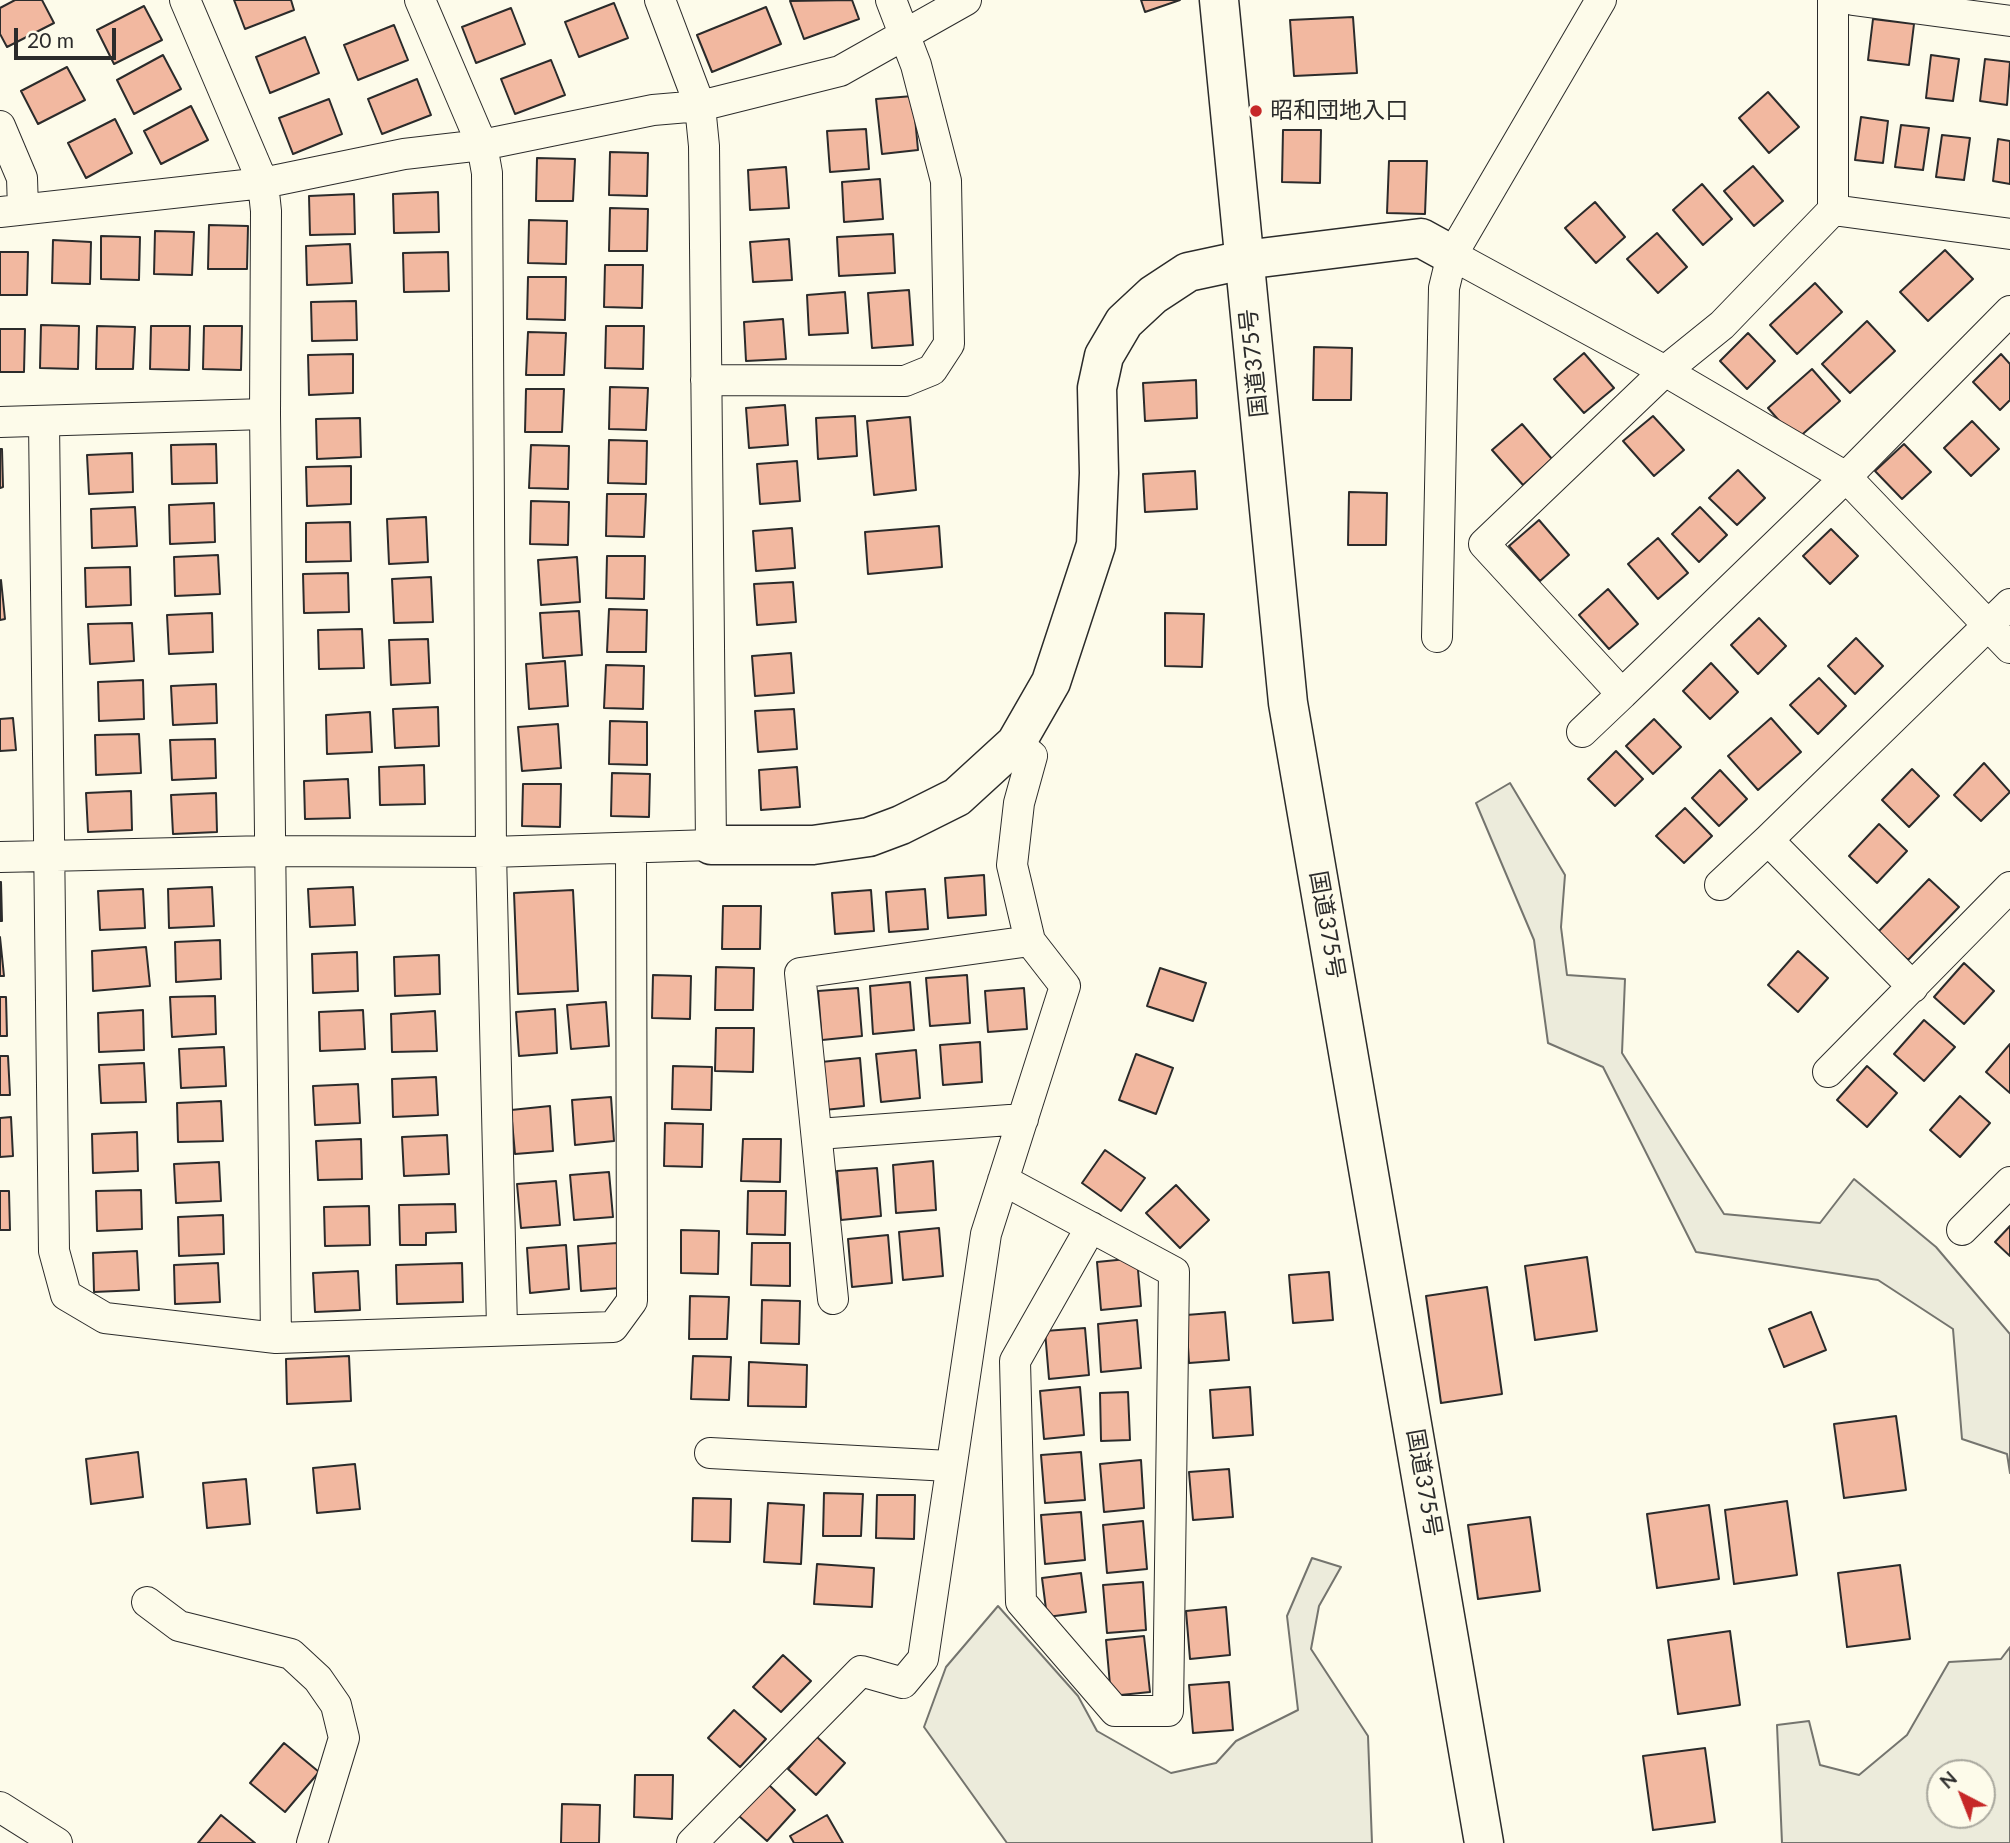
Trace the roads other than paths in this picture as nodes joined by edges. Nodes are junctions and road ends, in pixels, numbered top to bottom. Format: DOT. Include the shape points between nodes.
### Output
graph roads {
  1 [pos="185,0"];
  2 [pos="420,0"];
  3 [pos="660,0"];
  4 [pos="891,0"];
  5 [pos="966,0"];
  6 [pos="1219,0"];
  7 [pos="1601,0"];
  8 [pos="1833,0"];
  9 [pos="1853,0"];
  10 [pos="2010,21"];
  11 [pos="905,36"];
  12 [pos="700,106"];
  13 [pos="0,126"];
  14 [pos="482,145"];
  15 [pos="264,183"];
  16 [pos="11,210"];
  17 [pos="1833,210"];
  18 [pos="2010,233"];
  19 [pos="1452,255"];
  20 [pos="1244,260"];
  21 [pos="2010,311"];
  22 [pos="1665,371"];
  23 [pos="706,380"];
  24 [pos="265,414"];
  25 [pos="0,422"];
  26 [pos="44,422"];
  27 [pos="1846,477"];
  28 [pos="2010,604"];
  29 [pos="1988,627"];
  30 [pos="1437,637"];
  31 [pos="2010,648"];
  32 [pos="1622,694"];
  33 [pos="1583,732"];
  34 [pos="1016,743"];
  35 [pos="1768,840"];
  36 [pos="711,845"];
  37 [pos="631,848"];
  38 [pos="270,851"];
  39 [pos="491,852"];
  40 [pos="49,856"];
  41 [pos="0,857"];
  42 [pos="1720,886"];
  43 [pos="2010,887"];
  44 [pos="1030,941"];
  45 [pos="1913,987"];
  46 [pos="1828,1072"];
  47 [pos="1023,1119"];
  48 [pos="818,1134"];
  49 [pos="1003,1180"];
  50 [pos="2010,1182"];
  51 [pos="1091,1227"];
  52 [pos="1962,1230"];
  53 [pos="833,1299"];
  54 [pos="502,1328"];
  55 [pos="276,1338"];
  56 [pos="710,1453"];
  57 [pos="949,1466"];
  58 [pos="147,1602"];
  59 [pos="0,1807"];
  60 [pos="57,1843"];
  61 [pos="312,1843"];
  62 [pos="692,1843"];
  63 [pos="1484,1843"];
  1 -- 15 [label="street"];
  2 -- 14 [label="street"];
  3 -- 12 [label="street"];
  4 -- 11 [label="street"];
  5 -- 11 [label="street"];
  6 -- 20 [label="main road, 国道375号"];
  7 -- 19 [label="street"];
  8 -- 17 [label="street"];
  9 -- 10 [label="street"];
  11 -- 12 [label="street" via="840,71"];
  11 -- 23 [label="street" via="946,181 949,344 932,370 905,380"];
  12 -- 14 [label="street" via="653,110"];
  12 -- 23 [label="street" via="705,146"];
  13 -- 16 [label="street" via="22,178"];
  14 -- 15 [label="street" via="404,154"];
  14 -- 39 [label="street" via="488,187"];
  15 -- 16 [label="street"];
  15 -- 24 [label="street"];
  17 -- 18 [label="street"];
  17 -- 22 [label="street" via="1722,325"];
  19 -- 20 [label="main road" via="1421,239"];
  19 -- 22 [label="street"];
  19 -- 30 [label="street" via="1444,288"];
  20 -- 34 [label="main road" via="1188,272 1153,295 1125,322 1104,356 1097,388 1096,545 1051,682"];
  20 -- 63 [label="main road, 国道375号" via="1288,703"];
  21 -- 27 [label="street"];
  22 -- 27 [label="street"];
  22 -- 32 [label="street" via="1484,544"];
  23 -- 36 [label="street"];
  24 -- 26 [label="street"];
  24 -- 38 [label="street"];
  25 -- 26 [label="street"];
  26 -- 40 [label="street"];
  27 -- 29 [label="street"];
  27 -- 32 [label="street"];
  28 -- 29 [label="street"];
  29 -- 31 [label="street"];
  29 -- 35 [label="street"];
  32 -- 33 [label="street"];
  34 -- 36 [label="main road" via="957,796 869,837 813,845"];
  34 -- 44 [label="street" via="1032,756 1019,803 1012,865"];
  35 -- 42 [label="street"];
  35 -- 45 [label="street"];
  36 -- 37 [label="street"];
  37 -- 39 [label="street"];
  37 -- 54 [label="street" via="632,1301 613,1327"];
  38 -- 39 [label="street"];
  38 -- 40 [label="street"];
  38 -- 55 [label="street"];
  39 -- 54 [label="street"];
  40 -- 41 [label="street"];
  40 -- 55 [label="street" via="54,1251 66,1295 105,1318"];
  43 -- 45 [label="street"];
  44 -- 47 [label="street" via="1065,986"];
  44 -- 48 [label="street" via="800,973"];
  45 -- 46 [label="street"];
  47 -- 48 [label="street"];
  47 -- 49 [label="street"];
  48 -- 53 [label="street"];
  49 -- 51 [label="street"];
  49 -- 57 [label="street" via="986,1234"];
  50 -- 52 [label="street"];
  51 -- 51 [label="street" via="1015,1361 1021,1602 1115,1711 1168,1710 1174,1272"];
  54 -- 55 [label="street"];
  56 -- 57 [label="street"];
  57 -- 62 [label="street" via="923,1659 903,1683 860,1671"];
  58 -- 61 [label="street" via="179,1626 291,1654 336,1705 344,1738"];
  59 -- 60 [label="street"];
}
